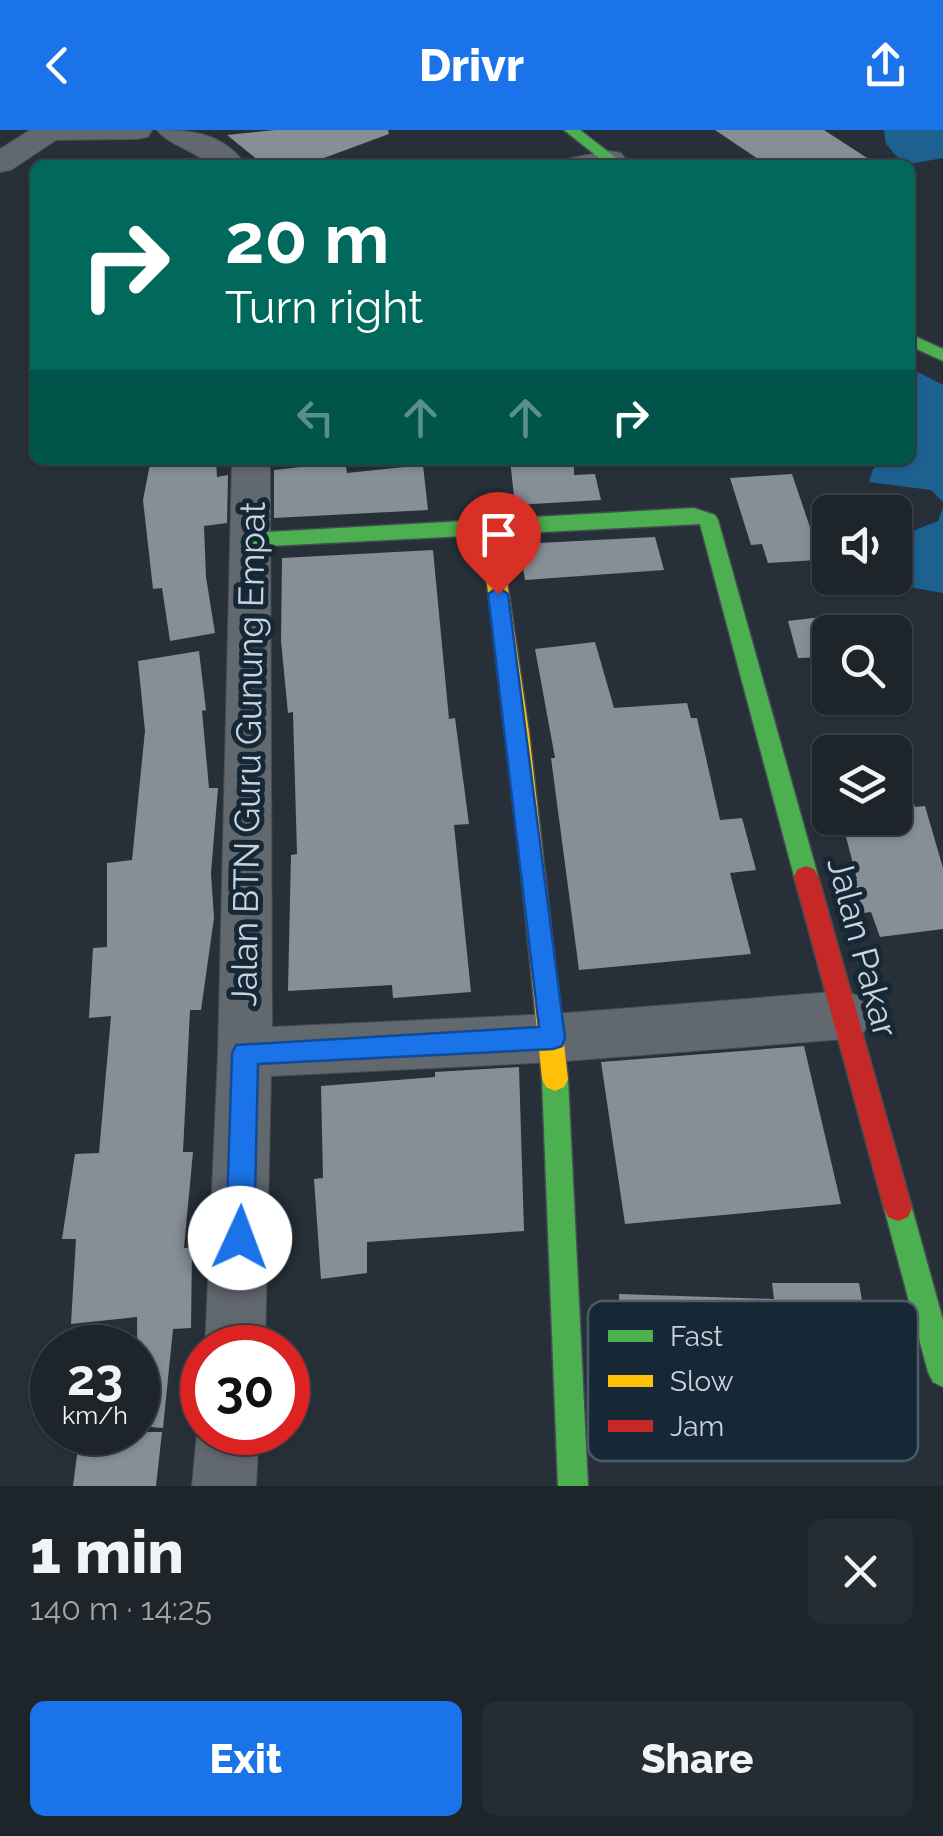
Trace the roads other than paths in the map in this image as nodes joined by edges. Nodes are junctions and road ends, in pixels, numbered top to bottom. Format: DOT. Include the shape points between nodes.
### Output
graph roads {
  1 [pos="137,130"];
  2 [pos="172,130"];
  3 [pos="571,130"];
  4 [pos="50,131"];
  5 [pos="224,160"];
  6 [pos="600,160"];
  7 [pos="0,163"];
  8 [pos="915,342"];
  9 [pos="943,356"];
  10 [pos="251,465"];
  11 [pos="489,526"];
  12 [pos="251,540"];
  13 [pos="845,1015"];
  14 [pos="553,1038"];
  15 [pos="245,1053"];
  16 [pos="236,1325"];
  17 [pos="943,1372"];
  18 [pos="226,1455"];
  19 [pos="224,1486"];
  20 [pos="573,1486"];
  1 -- 4 [label="street"];
  2 -- 5 [label="street"];
  3 -- 6 [label="street"];
  4 -- 7 [label="street"];
  8 -- 9 [label="street"];
  10 -- 12 [label="street, Jalan BTN Guru Gunung Empat"];
  11 -- 12 [label="street, Jalan Pakar"];
  11 -- 13 [label="street, Jalan Pakar" via="694,515 708,520"];
  11 -- 14 [label="street"];
  12 -- 15 [label="street, Jalan BTN Guru Gunung Empat"];
  13 -- 14 [label="street"];
  13 -- 17 [label="street, Jalan Pakar"];
  14 -- 15 [label="street"];
  14 -- 20 [label="street"];
  15 -- 16 [label="street, Jalan BTN Guru Gunung Empat"];
  18 -- 19 [label="street"];
}
